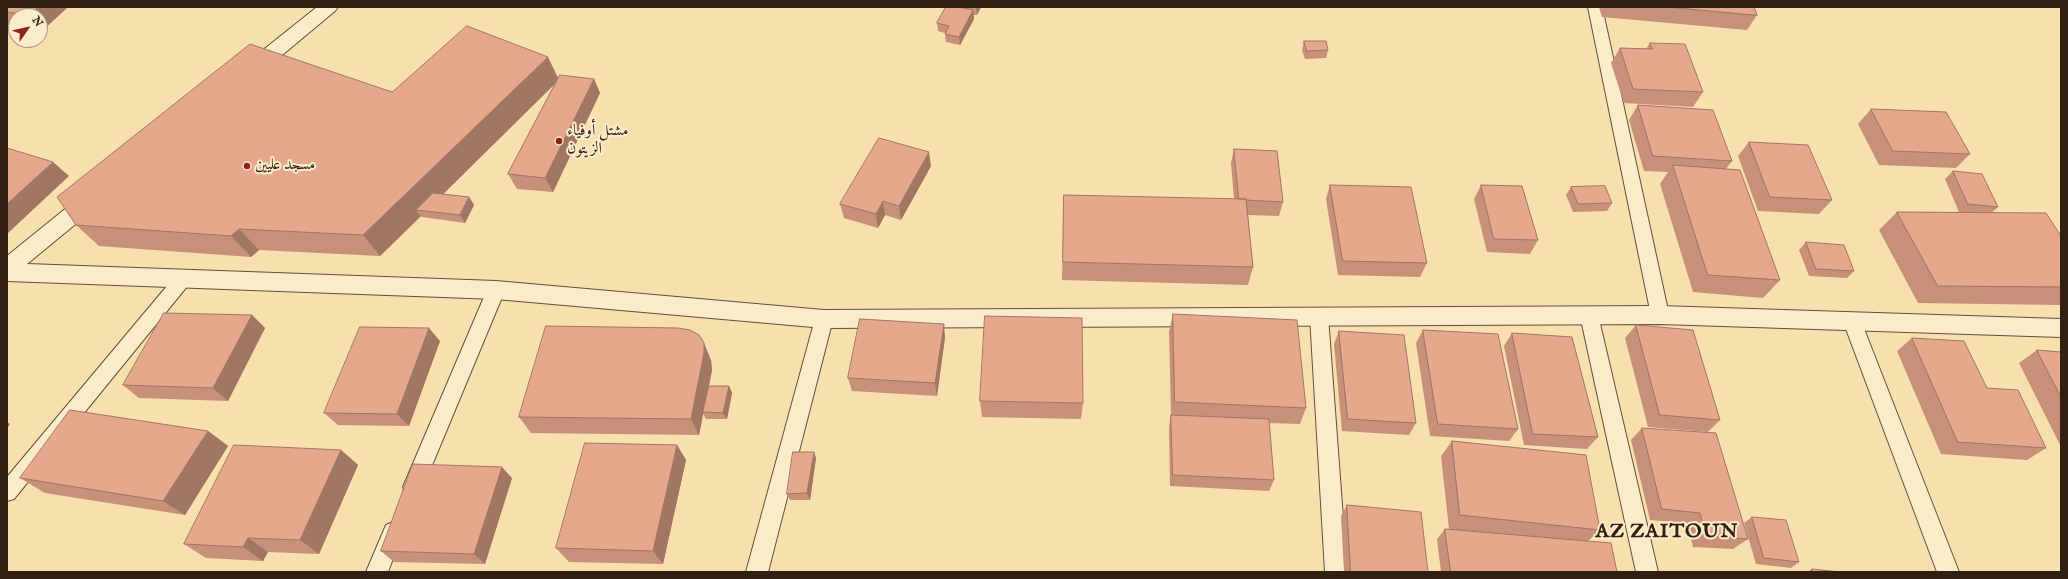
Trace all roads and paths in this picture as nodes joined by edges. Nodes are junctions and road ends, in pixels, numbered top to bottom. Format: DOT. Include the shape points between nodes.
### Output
graph roads {
  1 [pos="328,7"];
  2 [pos="1595,7"];
  3 [pos="236,82"];
  4 [pos="106,188"];
  5 [pos="7,268"];
  6 [pos="7,272"];
  7 [pos="183,279"];
  8 [pos="496,290"];
  9 [pos="1660,315"];
  10 [pos="1319,316"];
  11 [pos="1589,316"];
  12 [pos="824,319"];
  13 [pos="1852,321"];
  14 [pos="2061,328"];
  15 [pos="7,492"];
  16 [pos="377,572"];
  17 [pos="757,572"];
  18 [pos="1336,572"];
  19 [pos="1647,572"];
  20 [pos="1948,572"];
  1 -- 3 [label="street"];
  2 -- 9 [label="lane"];
  4 -- 5 [label="street"];
  6 -- 7 [label="street"];
  7 -- 8 [label="street"];
  7 -- 15 [label="lane"];
  8 -- 12 [label="street"];
  8 -- 16 [label="lane"];
  9 -- 11 [label="street"];
  9 -- 13 [label="street"];
  10 -- 11 [label="street"];
  10 -- 12 [label="street"];
  10 -- 18 [label="lane"];
  11 -- 19 [label="lane"];
  12 -- 17 [label="lane"];
  13 -- 14 [label="street"];
  13 -- 20 [label="lane"];
}
